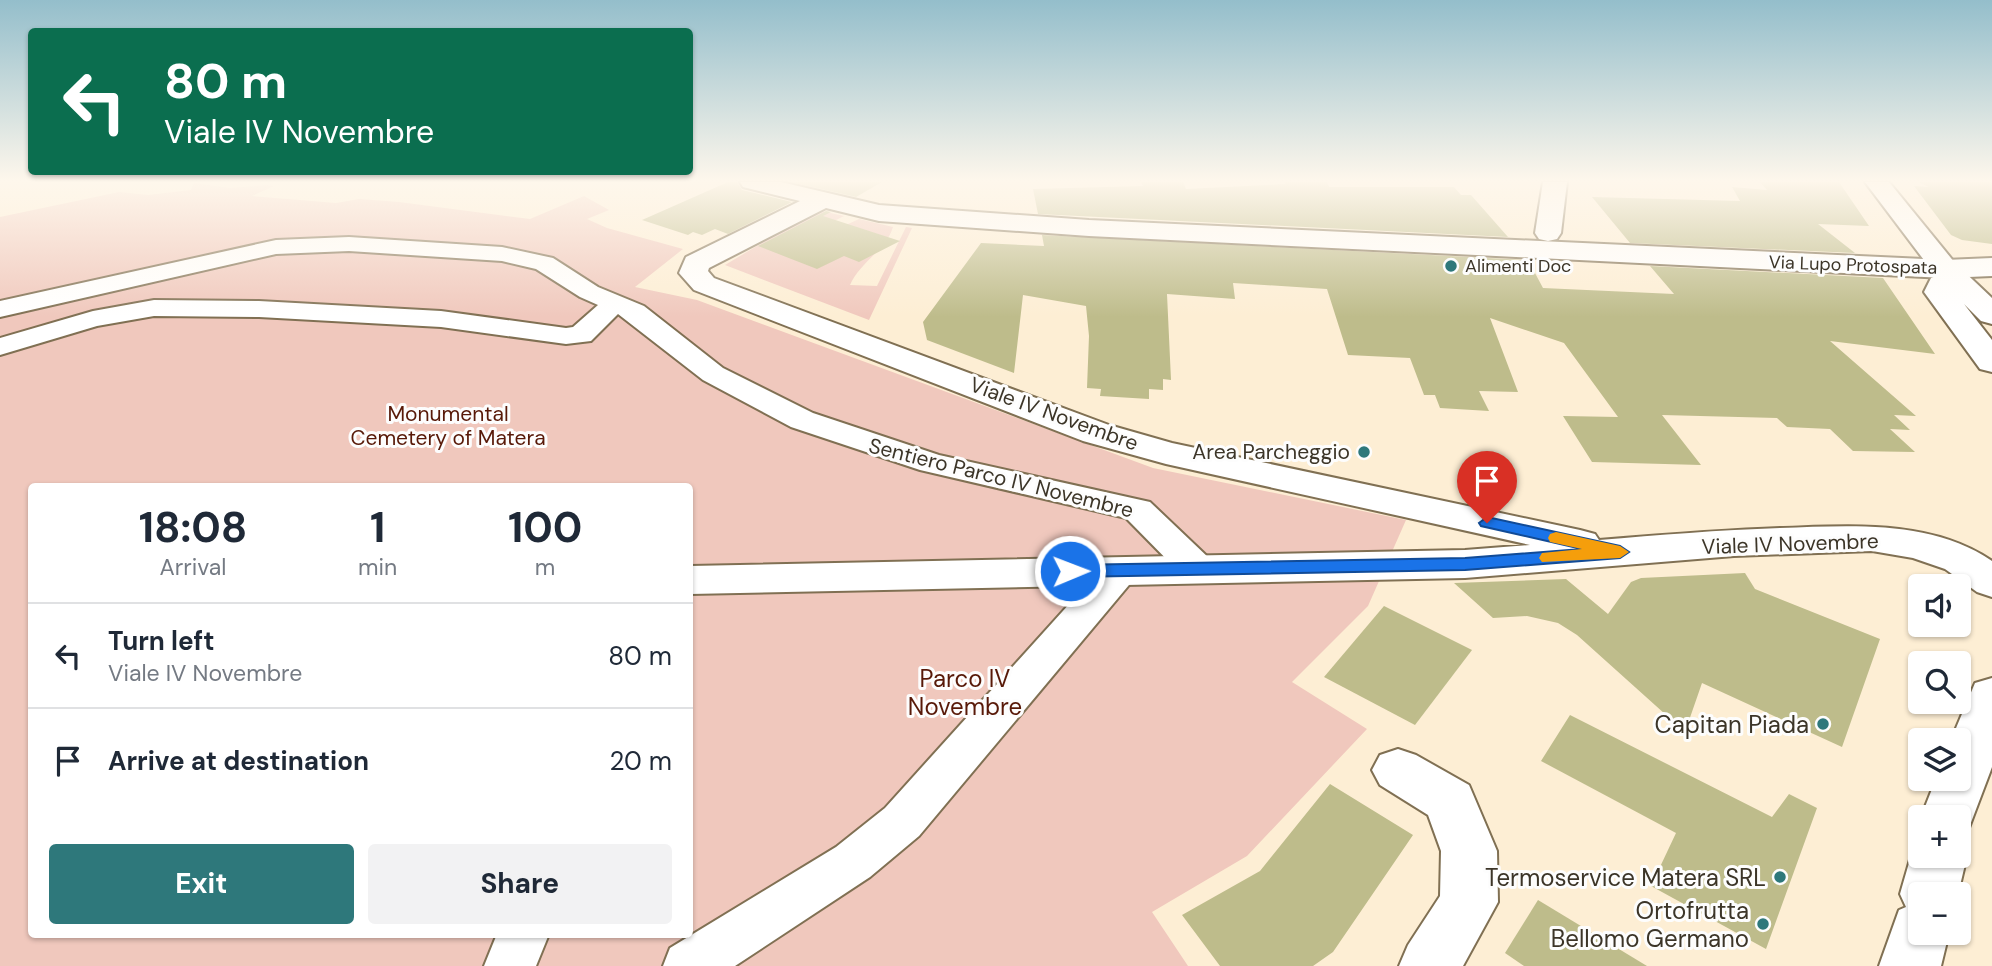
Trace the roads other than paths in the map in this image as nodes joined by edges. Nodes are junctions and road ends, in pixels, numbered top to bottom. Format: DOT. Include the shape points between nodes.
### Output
graph roads {
  1 [pos="767,227"];
  2 [pos="1076,227"];
  3 [pos="1361,227"];
  4 [pos="1434,227"];
  5 [pos="1549,227"];
  6 [pos="1912,227"];
  7 [pos="1548,233"];
  8 [pos="1308,239"];
  9 [pos="1704,258"];
  10 [pos="1992,267"];
  11 [pos="1945,269"];
  12 [pos="207,274"];
  13 [pos="130,278"];
  14 [pos="614,304"];
  15 [pos="0,309"];
  16 [pos="1992,315"];
  17 [pos="60,327"];
  18 [pos="0,348"];
  19 [pos="1992,362"];
  20 [pos="1620,552"];
  21 [pos="1198,569"];
  22 [pos="1121,570"];
  23 [pos="693,580"];
  24 [pos="1992,582"];
  25 [pos="1992,696"];
  26 [pos="1398,770"];
  27 [pos="1952,805"];
  28 [pos="521,938"];
  29 [pos="1916,945"];
  30 [pos="510,966"];
  31 [pos="690,966"];
  32 [pos="1430,966"];
  33 [pos="1910,966"];
  1 -- 20 [label="street, Viale IV Novembre" via="696,263 693,273 704,284 1096,433 1166,453"];
  2 -- 8 [label="street, Via Lupo Protospata"];
  3 -- 8 [label="street"];
  4 -- 7 [label="street"];
  5 -- 7 [label="street"];
  6 -- 11 [label="street"];
  7 -- 9 [label="street" via="1598,243 1655,246"];
  8 -- 9 [label="street, Via Lupo Protospata"];
  9 -- 11 [label="street, Via Lupo Protospata"];
  10 -- 11 [label="street, Via Lupo Protospata"];
  11 -- 16 [label="street"];
  11 -- 19 [label="street" via="1939,292"];
  12 -- 13 [label="street"];
  13 -- 14 [label="street, Sentiero Parco IV Novembre" via="276,247 349,244 455,249 544,263"];
  13 -- 15 [label="street, Sentiero Parco IV Novembre"];
  13 -- 17 [label="street" via="127,285"];
  14 -- 17 [label="street" via="581,335 566,336 441,319 259,309 154,308"];
  14 -- 21 [label="street, Sentiero Parco IV Novembre" via="635,312 713,374 802,419 931,463 1139,510"];
  17 -- 18 [label="street"];
  20 -- 21 [label="street, Viale IV Novembre" via="1465,564"];
  20 -- 24 [label="street, Viale IV Novembre" via="1872,538 1960,559"];
  21 -- 22 [label="street, Viale IV Novembre"];
  22 -- 23 [label="street, Viale IV Novembre"];
  22 -- 31 [label="street" via="902,822 853,862"];
  25 -- 27 [label="street"];
  26 -- 32 [label="street" via="1450,801 1469,851 1469,902"];
  28 -- 30 [label="street"];
  29 -- 33 [label="street"];
}
